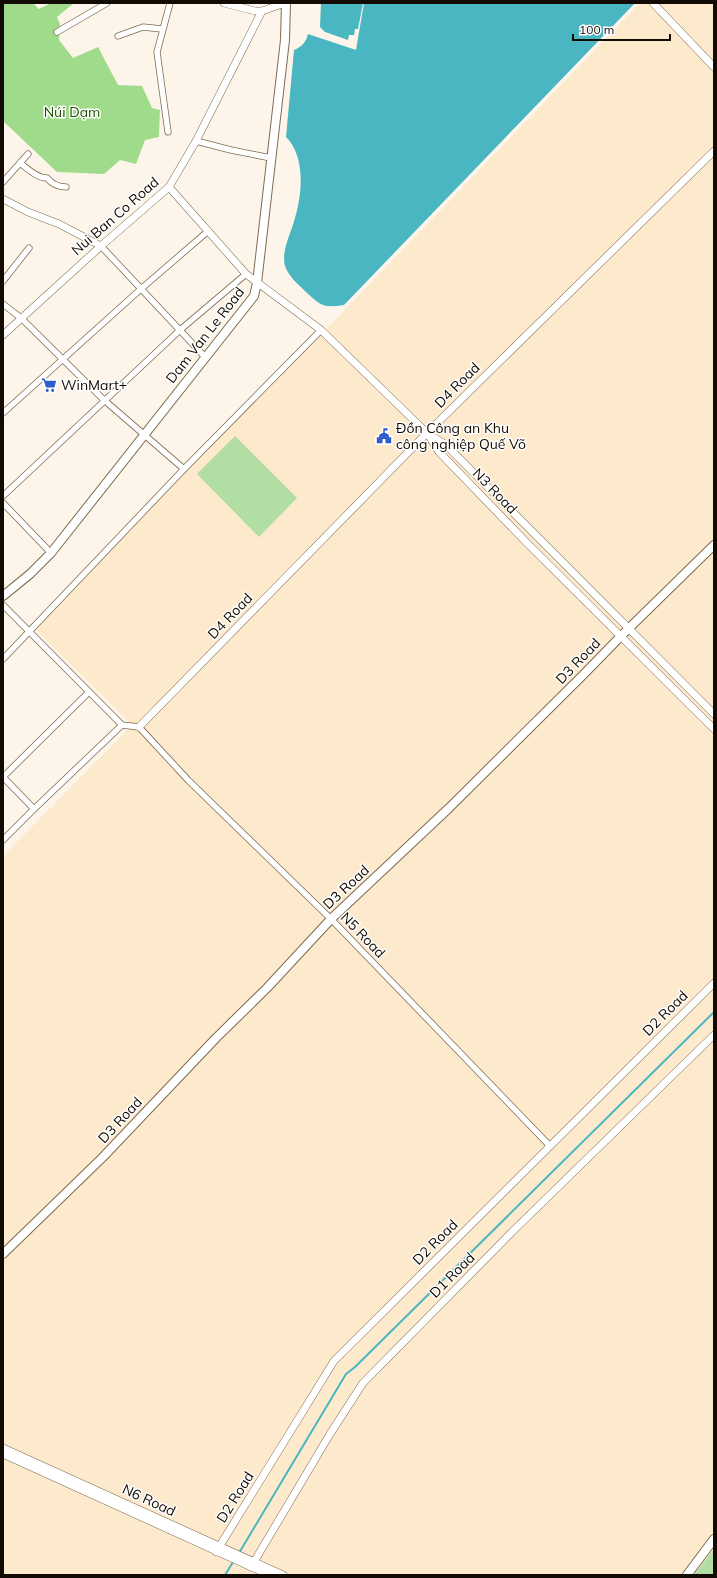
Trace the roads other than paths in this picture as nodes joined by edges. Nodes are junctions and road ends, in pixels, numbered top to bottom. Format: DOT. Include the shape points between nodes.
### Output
graph roads {
  1 [pos="105,3"];
  2 [pos="170,3"];
  3 [pos="224,3"];
  4 [pos="286,3"];
  5 [pos="654,3"];
  6 [pos="262,11"];
  7 [pos="162,29"];
  8 [pos="56,32"];
  9 [pos="118,36"];
  10 [pos="714,67"];
  11 [pos="168,132"];
  12 [pos="196,141"];
  13 [pos="714,151"];
  14 [pos="28,154"];
  15 [pos="271,158"];
  16 [pos="20,163"];
  17 [pos="3,182"];
  18 [pos="66,187"];
  19 [pos="169,187"];
  20 [pos="3,199"];
  21 [pos="207,232"];
  22 [pos="101,246"];
  23 [pos="30,248"];
  24 [pos="246,274"];
  25 [pos="3,281"];
  26 [pos="257,283"];
  27 [pos="142,288"];
  28 [pos="3,304"];
  29 [pos="20,318"];
  30 [pos="180,330"];
  31 [pos="321,330"];
  32 [pos="3,335"];
  33 [pos="205,357"];
  34 [pos="62,360"];
  35 [pos="104,400"];
  36 [pos="3,413"];
  37 [pos="427,433"];
  38 [pos="144,435"];
  39 [pos="184,469"];
  40 [pos="3,496"];
  41 [pos="3,503"];
  42 [pos="714,545"];
  43 [pos="51,553"];
  44 [pos="3,596"];
  45 [pos="3,605"];
  46 [pos="628,629"];
  47 [pos="29,632"];
  48 [pos="620,637"];
  49 [pos="3,659"];
  50 [pos="90,692"];
  51 [pos="714,714"];
  52 [pos="122,725"];
  53 [pos="139,727"];
  54 [pos="714,729"];
  55 [pos="3,777"];
  56 [pos="34,809"];
  57 [pos="3,840"];
  58 [pos="331,919"];
  59 [pos="714,983"];
  60 [pos="714,1035"];
  61 [pos="550,1145"];
  62 [pos="3,1254"];
  63 [pos="3,1448"];
  64 [pos="3,1454"];
  65 [pos="714,1539"];
  66 [pos="218,1549"];
  67 [pos="252,1565"];
  68 [pos="269,1575"];
  69 [pos="283,1575"];
  70 [pos="687,1575"];
  1 -- 8 [label="street"];
  2 -- 7 [label="street"];
  3 -- 6 [label="street"];
  4 -- 6 [label="street"];
  4 -- 15 [label="main road, Dam Van Le Road" via="286,40"];
  5 -- 10 [label="street"];
  6 -- 12 [label="street, Nui Ban Co Road"];
  7 -- 9 [label="street" via="143,27"];
  7 -- 11 [label="street" via="157,52"];
  12 -- 15 [label="street"];
  12 -- 19 [label="street, Nui Ban Co Road"];
  13 -- 37 [label="street, D4 Road"];
  14 -- 16 [label="street"];
  15 -- 26 [label="main road, Dam Van Le Road"];
  16 -- 17 [label="street"];
  16 -- 18 [label="street" via="59,187"];
  19 -- 21 [label="street"];
  19 -- 22 [label="street, Nui Ban Co Road"];
  20 -- 22 [label="street"];
  21 -- 24 [label="street"];
  21 -- 27 [label="street"];
  22 -- 27 [label="street"];
  22 -- 29 [label="street, Nui Ban Co Road"];
  23 -- 25 [label="street"];
  24 -- 26 [label="street"];
  24 -- 30 [label="street"];
  26 -- 31 [label="street"];
  26 -- 33 [label="main road, Dam Van Le Road" via="254,296"];
  27 -- 30 [label="street"];
  27 -- 34 [label="street"];
  28 -- 29 [label="street"];
  29 -- 32 [label="street, Nui Ban Co Road"];
  29 -- 34 [label="street"];
  30 -- 33 [label="street"];
  30 -- 35 [label="street"];
  31 -- 37 [label="street"];
  31 -- 39 [label="street"];
  33 -- 38 [label="main road, Dam Van Le Road"];
  34 -- 35 [label="street"];
  34 -- 36 [label="street"];
  35 -- 38 [label="street"];
  35 -- 40 [label="street"];
  37 -- 46 [label="street, N3 Road" via="446,445"];
  37 -- 48 [label="street, N3 Road" via="439,452"];
  37 -- 53 [label="street, D4 Road"];
  38 -- 39 [label="street"];
  38 -- 43 [label="main road, Dam Van Le Road"];
  39 -- 47 [label="street"];
  41 -- 43 [label="street"];
  42 -- 46 [label="main road, D3 Road"];
  43 -- 44 [label="main road, Dam Van Le Road"];
  45 -- 47 [label="street"];
  46 -- 48 [label="main road, D3 Road"];
  46 -- 51 [label="street, N3 Road"];
  47 -- 49 [label="street"];
  47 -- 50 [label="street"];
  48 -- 54 [label="street, N3 Road"];
  48 -- 58 [label="main road, D3 Road" via="449,808"];
  50 -- 52 [label="street"];
  50 -- 55 [label="street"];
  52 -- 53 [label="street"];
  52 -- 56 [label="street"];
  53 -- 58 [label="street, N5 Road" via="194,786"];
  55 -- 56 [label="street"];
  56 -- 57 [label="street"];
  58 -- 61 [label="street, N5 Road"];
  58 -- 62 [label="main road, D3 Road" via="103,1157"];
  59 -- 61 [label="street, D2 Road"];
  60 -- 67 [label="street, D1 Road" via="514,1230 363,1383"];
  61 -- 66 [label="street, D2 Road" via="334,1361"];
  63 -- 66 [label="street, N6 Road"];
  64 -- 66 [label="street, N6 Road"];
  65 -- 70 [label="main road"];
  66 -- 67 [label="street, N6 Road" via="230,1558"];
  66 -- 67 [label="street, N6 Road" via="227,1550"];
  67 -- 68 [label="street, N6 Road"];
  67 -- 69 [label="street, N6 Road"];
}
